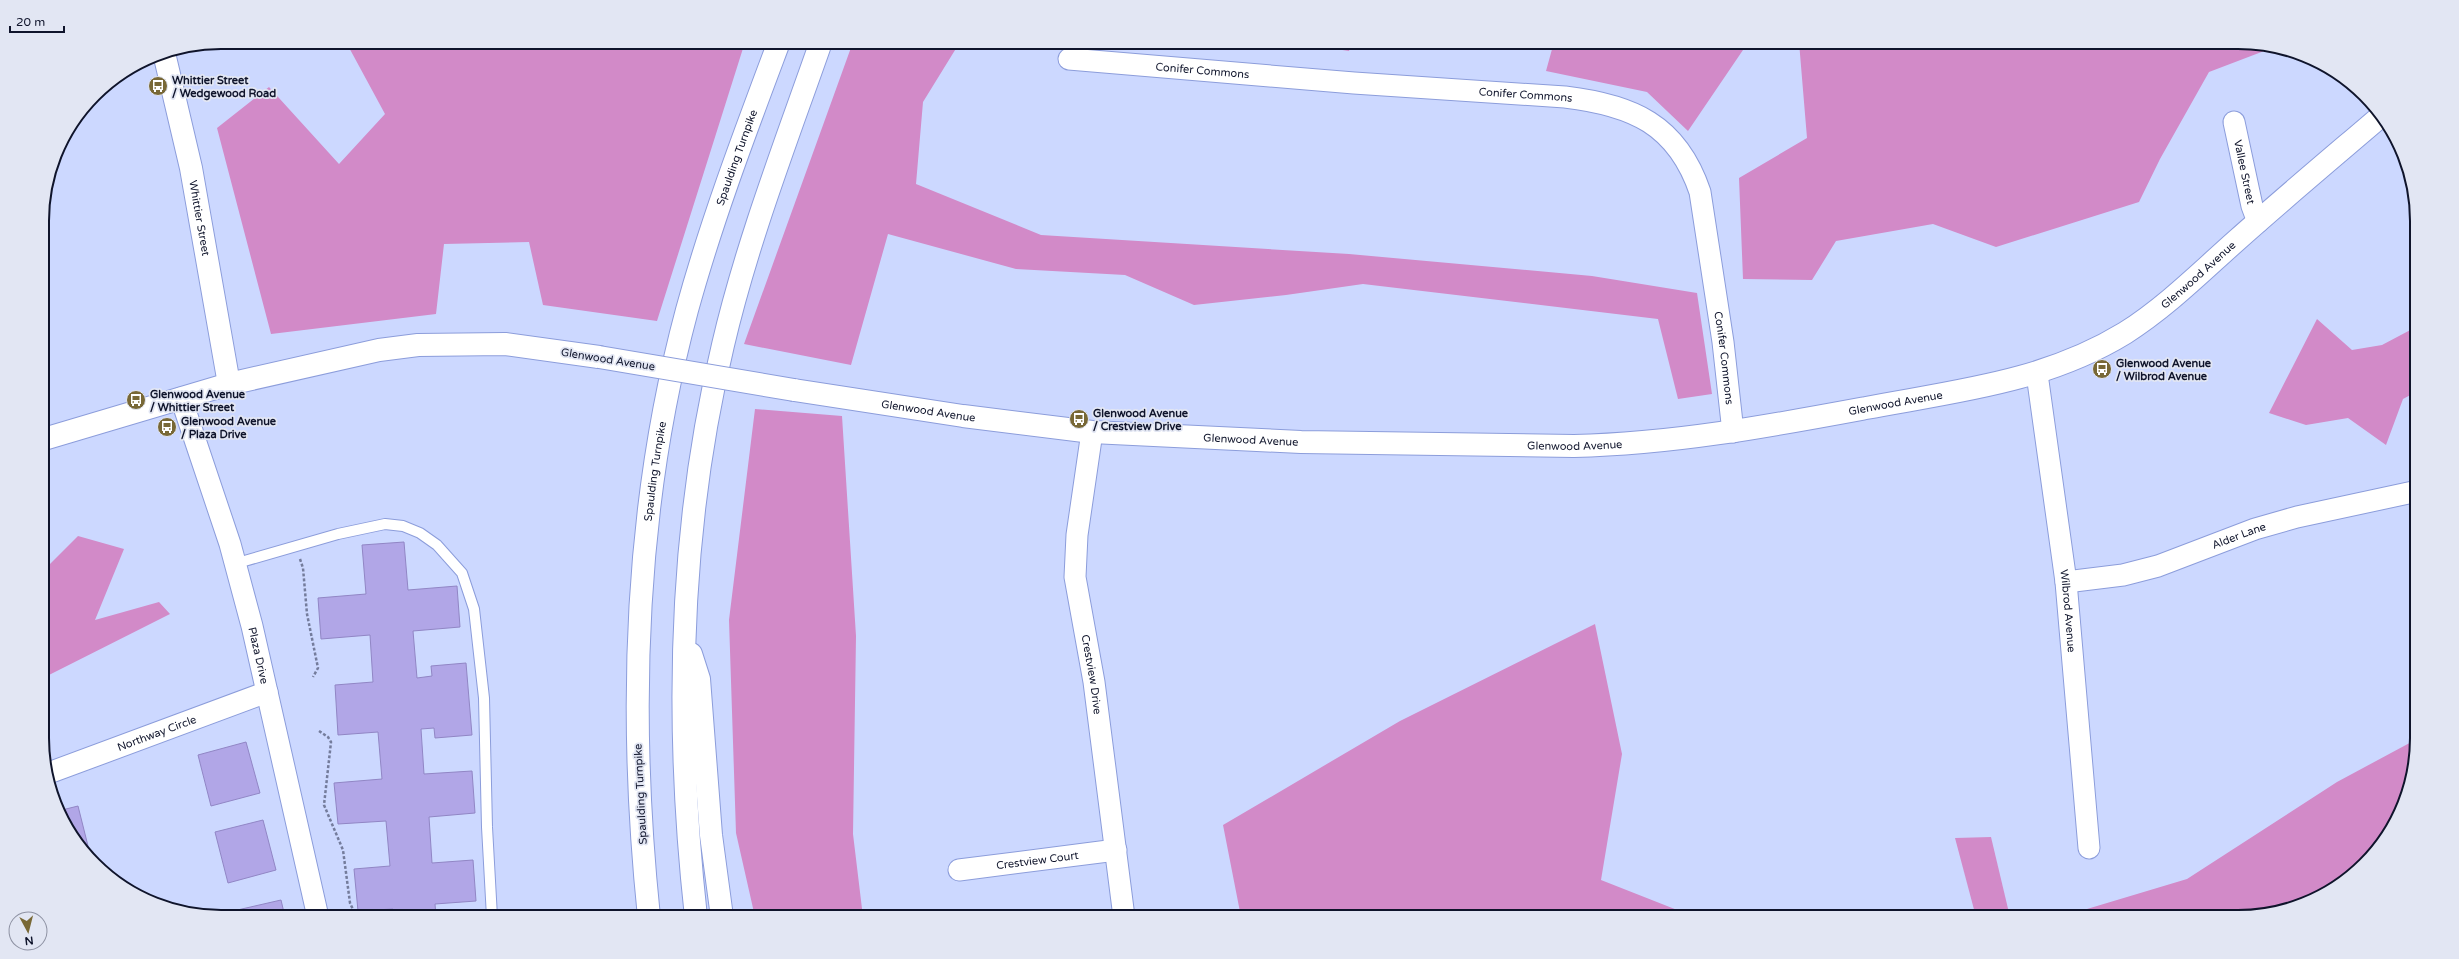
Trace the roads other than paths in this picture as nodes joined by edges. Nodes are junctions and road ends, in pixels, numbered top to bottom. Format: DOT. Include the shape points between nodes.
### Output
graph roads {
  1 [pos="776,49"];
  2 [pos="819,49"];
  3 [pos="165,58"];
  4 [pos="1069,59"];
  5 [pos="2377,120"];
  6 [pos="2234,122"];
  7 [pos="2258,222"];
  8 [pos="2037,374"];
  9 [pos="228,384"];
  10 [pos="181,398"];
  11 [pos="1092,432"];
  12 [pos="1733,432"];
  13 [pos="49,438"];
  14 [pos="2410,493"];
  15 [pos="234,564"];
  16 [pos="2066,582"];
  17 [pos="684,630"];
  18 [pos="267,692"];
  19 [pos="52,772"];
  20 [pos="2089,848"];
  21 [pos="1116,850"];
  22 [pos="959,870"];
  23 [pos="316,910"];
  24 [pos="492,910"];
  25 [pos="648,910"];
  26 [pos="695,910"];
  27 [pos="721,910"];
  28 [pos="1123,910"];
  1 -- 25 [label="main road, Spaulding Turnpike" via="726,186 689,304 666,408 656,472 647,537 638,667 639,803"];
  2 -- 17 [label="main road" via="753,237 722,346 691,527"];
  3 -- 9 [label="main road, Whittier Street" via="191,168"];
  4 -- 12 [label="street, Conifer Commons" via="1354,83 1565,97 1597,101 1639,115 1671,140 1684,155 1700,192 1722,335"];
  5 -- 7 [label="main road, Glenwood Avenue"];
  6 -- 7 [label="street, Vallee Street" via="2252,206"];
  7 -- 8 [label="main road, Glenwood Avenue" via="2171,299 2127,332 2082,357"];
  8 -- 12 [label="main road, Glenwood Avenue" via="1975,388"];
  8 -- 16 [label="street, Wilbrod Avenue"];
  9 -- 10 [label="main road, Glenwood Avenue"];
  9 -- 11 [label="main road, Glenwood Avenue, bridge" via="337,358 418,345 505,344 963,416"];
  10 -- 13 [label="main road, Glenwood Avenue"];
  10 -- 15 [label="street, Plaza Drive" via="222,518"];
  11 -- 12 [label="main road, Glenwood Avenue" via="1301,442 1574,446 1626,445"];
  11 -- 21 [label="street, Crestview Drive" via="1077,535 1075,577 1094,682"];
  14 -- 16 [label="street, Alder Lane" via="2297,517 2255,529 2158,566 2123,575"];
  15 -- 18 [label="street, Plaza Drive"];
  15 -- 24 [label="lane" via="259,559 338,534 386,524 403,526 420,534 437,545 462,573 474,609 484,698 486,827"];
  16 -- 20 [label="street, Wilbrod Avenue"];
  17 -- 26 [label="main road" via="686,790"];
  17 -- 27 [label="main road" via="699,679 711,835"];
  18 -- 19 [label="street, Northway Circle"];
  18 -- 23 [label="street, Plaza Drive"];
  21 -- 22 [label="street, Crestview Court"];
  21 -- 28 [label="street, Crestview Drive"];
}
